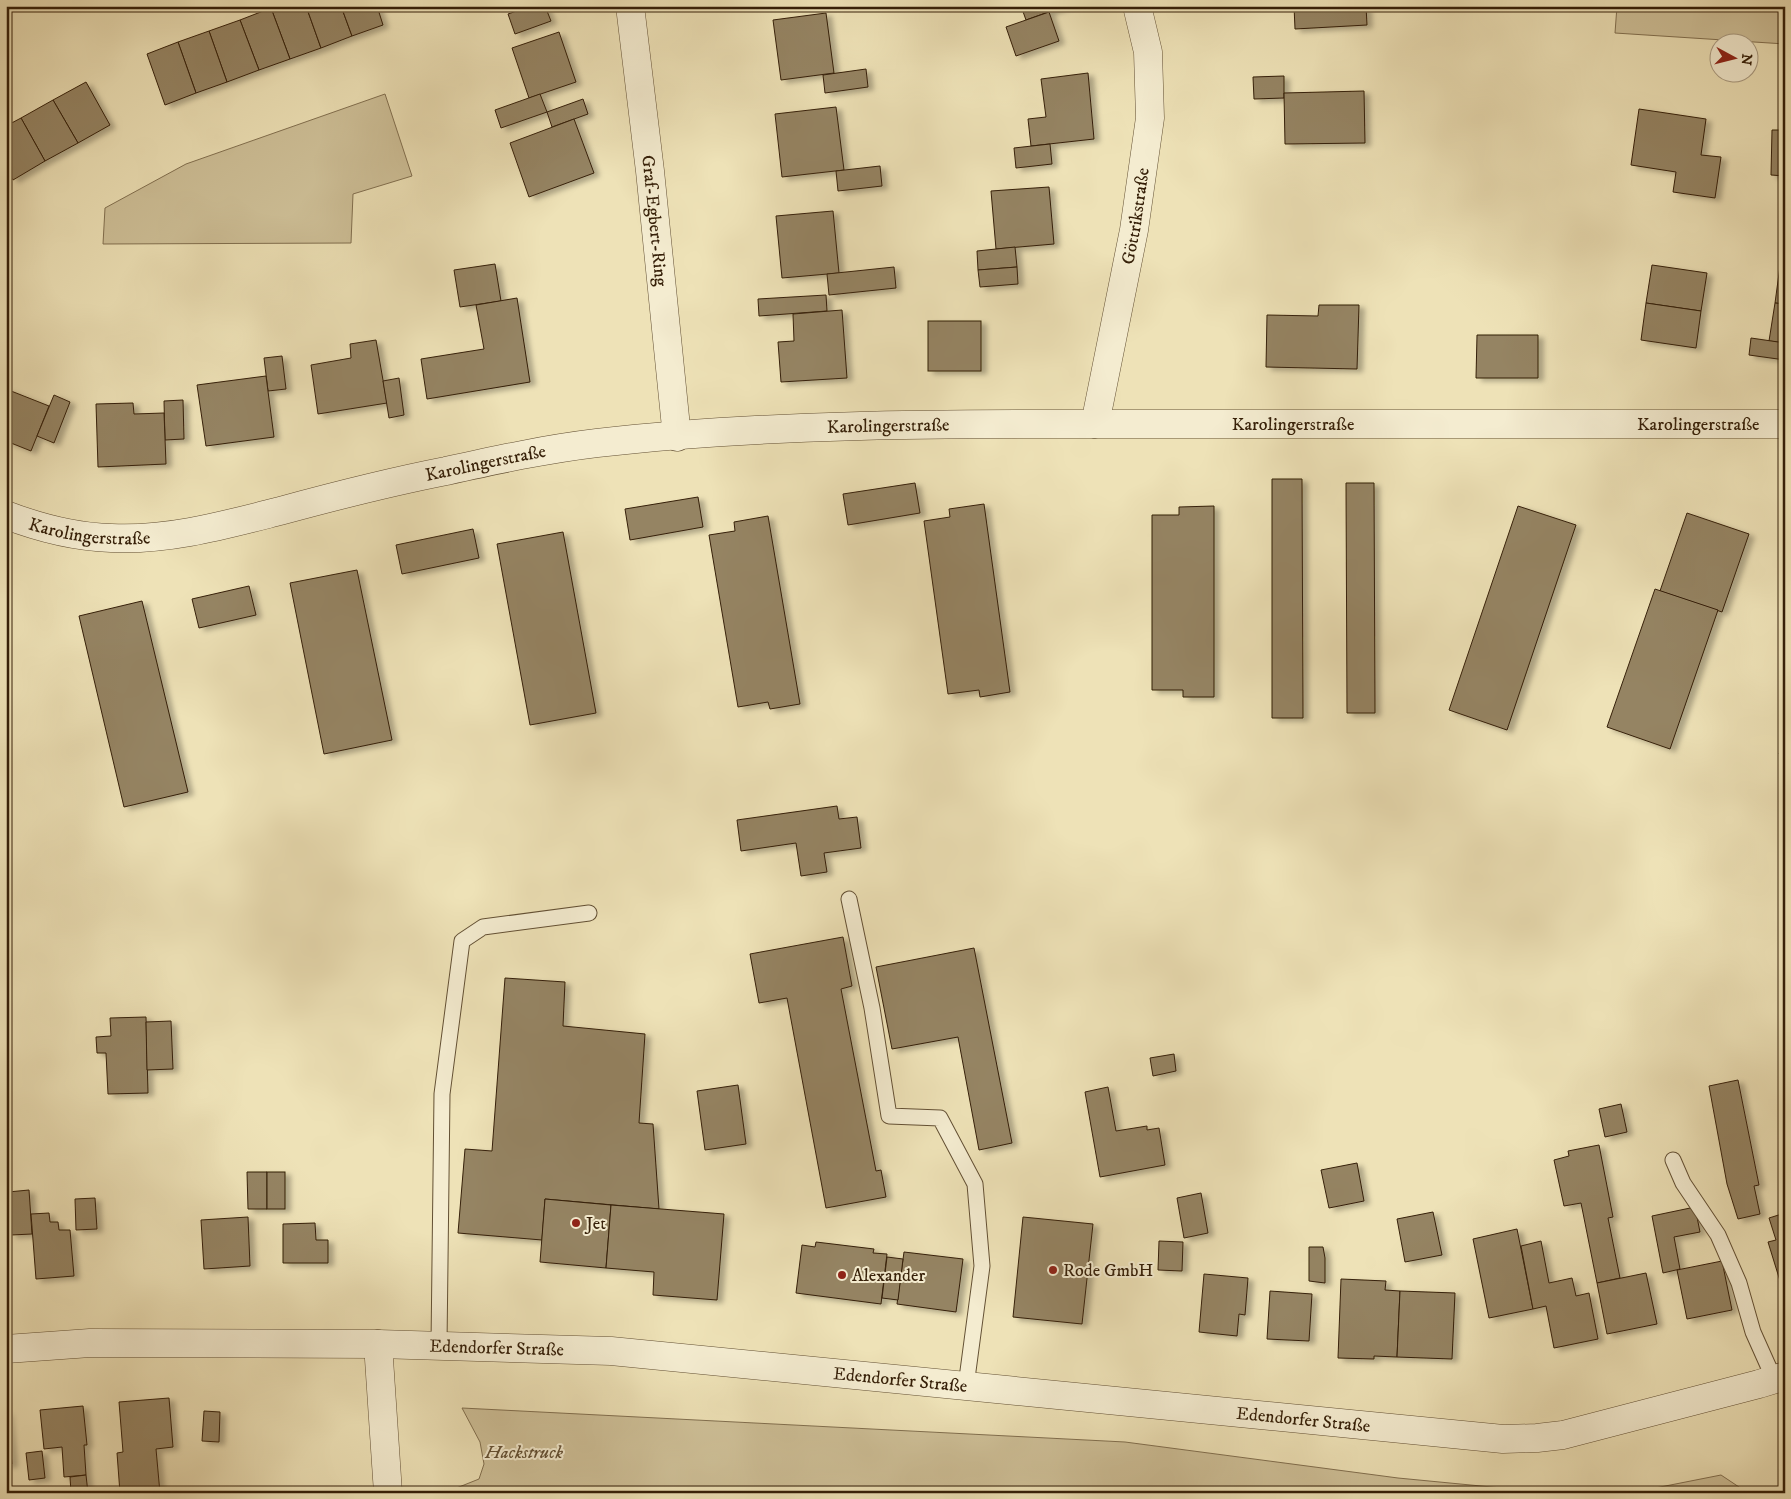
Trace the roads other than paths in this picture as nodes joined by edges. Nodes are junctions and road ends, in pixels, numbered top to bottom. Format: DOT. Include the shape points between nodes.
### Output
graph roads {
  1 [pos="630,6"];
  2 [pos="1137,6"];
  3 [pos="1095,424"];
  4 [pos="1785,424"];
  5 [pos="677,436"];
  6 [pos="8,521"];
  7 [pos="849,899"];
  8 [pos="589,913"];
  9 [pos="1673,1160"];
  10 [pos="378,1344"];
  11 [pos="439,1345"];
  12 [pos="6,1349"];
  13 [pos="1779,1378"];
  14 [pos="966,1386"];
  15 [pos="388,1493"];
  1 -- 5 [label="street, Graf-Egbert-Ring"];
  2 -- 3 [label="street, Göttrikstraße" via="1148,52 1150,118 1134,230"];
  3 -- 4 [label="street, Karolingerstraße"];
  3 -- 5 [label="street, Karolingerstraße" via="780,429"];
  5 -- 6 [label="street, Karolingerstraße" via="596,444 489,462 168,535 92,537"];
  7 -- 14 [label="lane" via="872,1008 889,1116 940,1118 974,1184 982,1266"];
  8 -- 11 [label="lane" via="483,927 462,941 442,1094"];
  9 -- 13 [label="lane" via="1683,1183 1718,1235 1739,1284 1753,1332"];
  10 -- 11 [label="street, Edendorfer Straße"];
  10 -- 12 [label="street, Edendorfer Straße" via="90,1343"];
  10 -- 15 [label="street"];
  11 -- 14 [label="street, Edendorfer Straße" via="611,1351"];
  13 -- 14 [label="street, Edendorfer Straße" via="1563,1435 1502,1439"];
}
